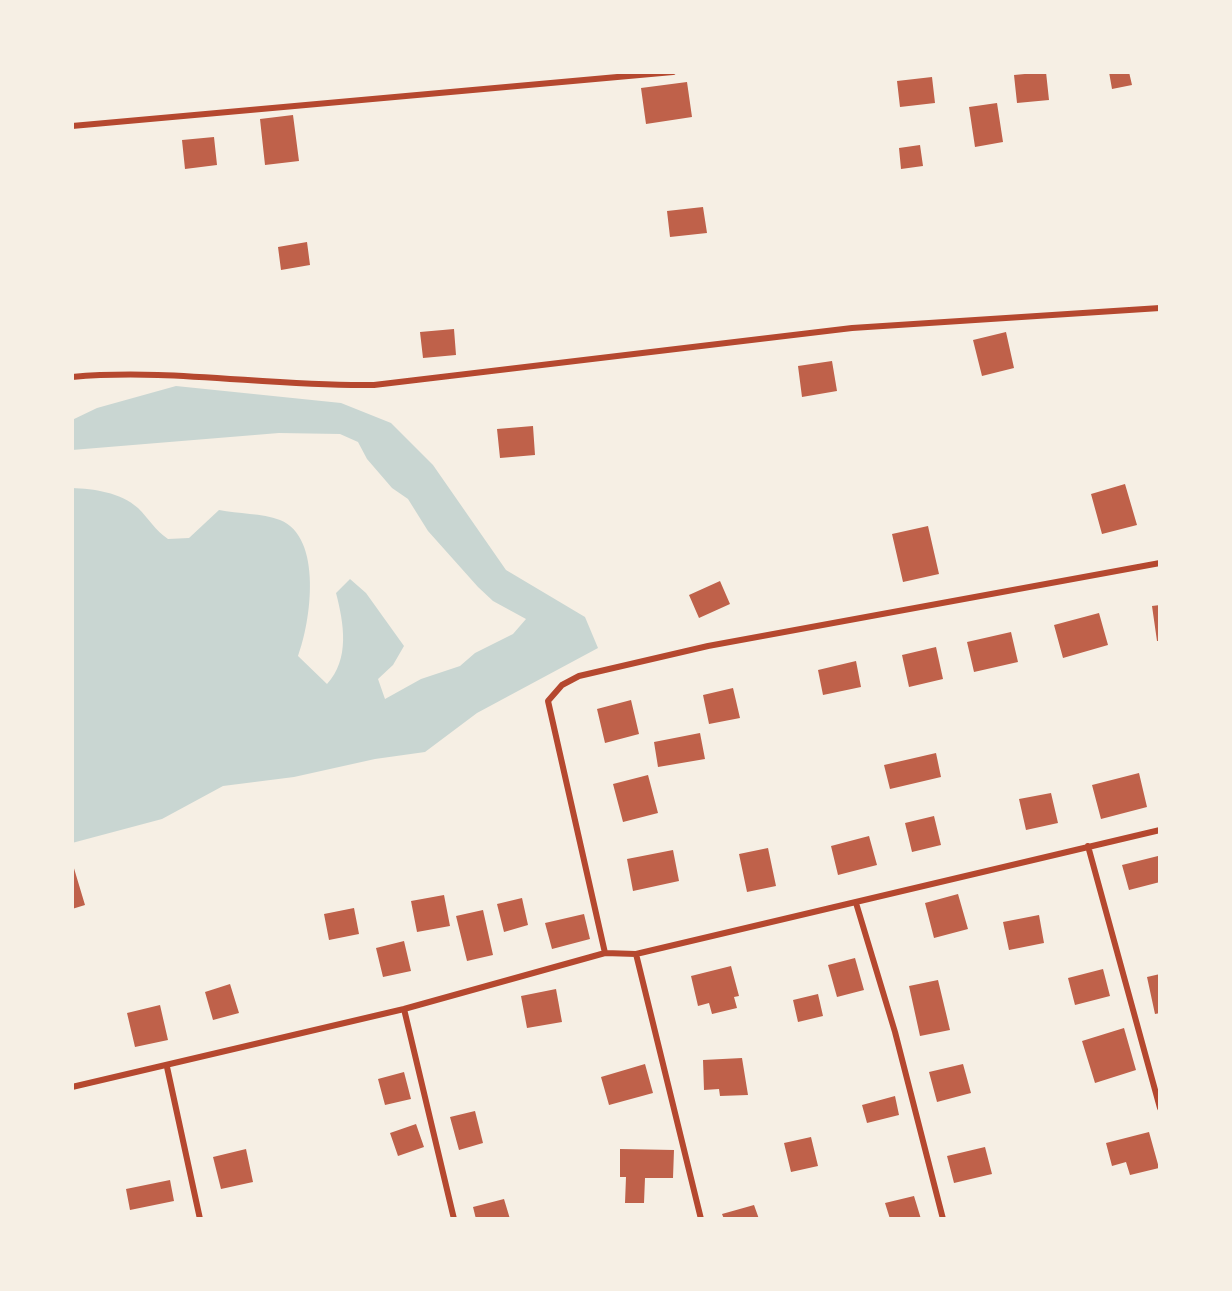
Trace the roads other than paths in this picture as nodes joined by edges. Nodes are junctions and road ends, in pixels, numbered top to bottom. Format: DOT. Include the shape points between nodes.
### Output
graph roads {
  1 [pos="673,72"];
  2 [pos="72,126"];
  3 [pos="1160,308"];
  4 [pos="72,377"];
  5 [pos="1160,563"];
  6 [pos="1160,830"];
  7 [pos="1088,846"];
  8 [pos="856,903"];
  9 [pos="605,953"];
  10 [pos="636,954"];
  11 [pos="404,1009"];
  12 [pos="167,1067"];
  13 [pos="72,1087"];
  14 [pos="1160,1108"];
  15 [pos="200,1219"];
  16 [pos="454,1219"];
  17 [pos="701,1219"];
  18 [pos="943,1219"];
  1 -- 2 [label="lane"];
  3 -- 4 [label="lane" via="852,328 374,385 309,386 119,373"];
  5 -- 9 [label="lane" via="708,646 579,676 562,685 548,701"];
  6 -- 7 [label="lane"];
  7 -- 8 [label="lane"];
  7 -- 14 [label="lane"];
  8 -- 10 [label="lane"];
  8 -- 18 [label="lane"];
  9 -- 10 [label="lane"];
  9 -- 11 [label="lane"];
  10 -- 17 [label="lane"];
  11 -- 12 [label="lane"];
  11 -- 16 [label="lane"];
  12 -- 13 [label="lane"];
  12 -- 15 [label="lane"];
}
